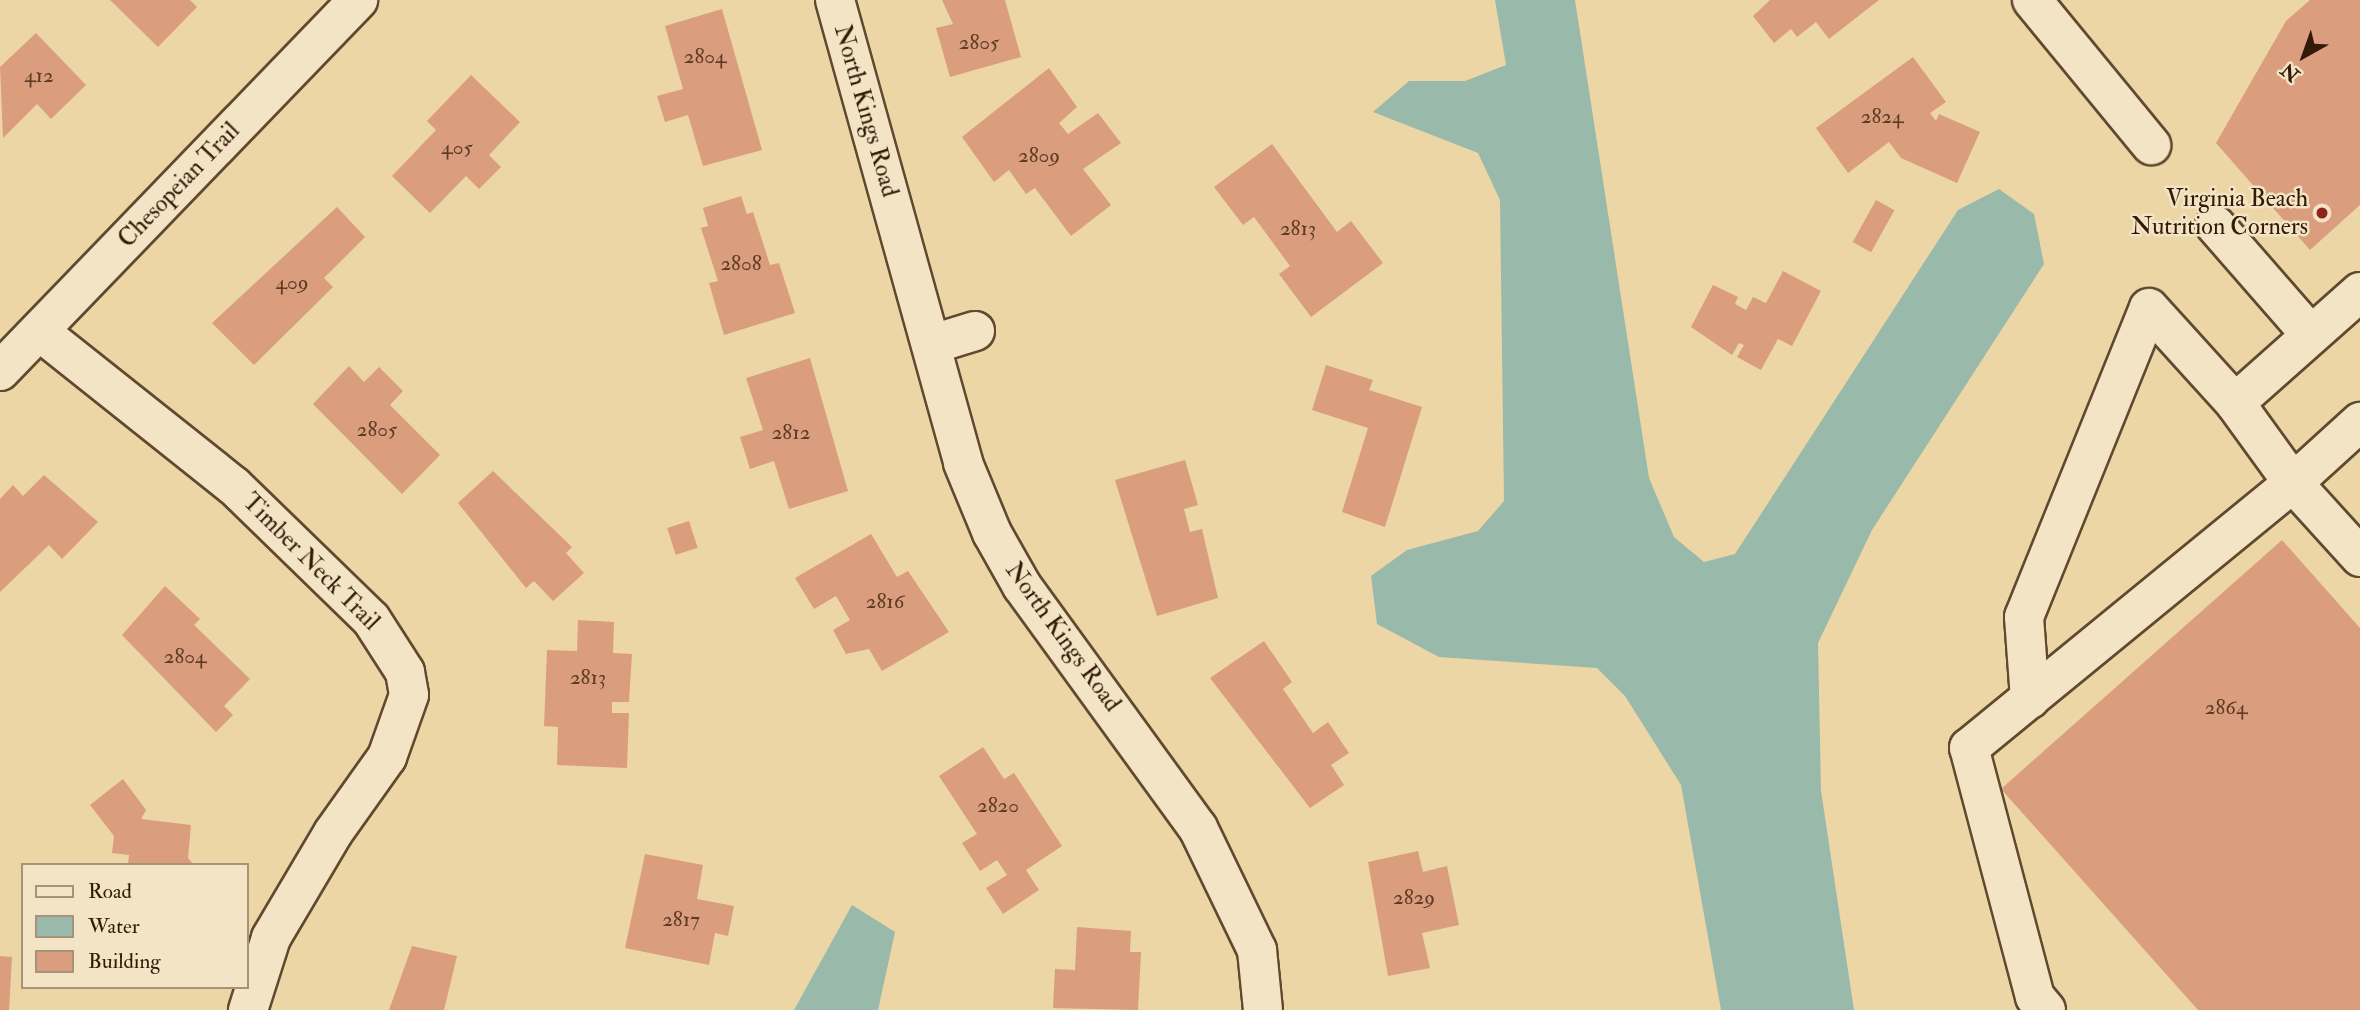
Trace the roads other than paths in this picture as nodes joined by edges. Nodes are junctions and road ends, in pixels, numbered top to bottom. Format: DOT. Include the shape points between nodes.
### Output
graph roads {
  1 [pos="358,0"];
  2 [pos="835,0"];
  3 [pos="2032,0"];
  4 [pos="2151,145"];
  5 [pos="2215,225"];
  6 [pos="2360,292"];
  7 [pos="39,331"];
  8 [pos="975,331"];
  9 [pos="2311,335"];
  10 [pos="933,344"];
  11 [pos="0,371"];
  12 [pos="2235,403"];
  13 [pos="2360,422"];
  14 [pos="2293,483"];
  15 [pos="2358,551"];
  16 [pos="2030,698"];
  17 [pos="248,1010"];
  18 [pos="1262,1010"];
  19 [pos="2046,1010"];
  1 -- 7 [label="street, Chesopeian Trail"];
  2 -- 10 [label="street, North Kings Road"];
  3 -- 4 [label="street"];
  5 -- 9 [label="street"];
  6 -- 9 [label="street"];
  7 -- 11 [label="street, Chesopeian Trail"];
  7 -- 17 [label="street, Timber Neck Trail" via="233,486 371,619 405,672 409,695 387,757 333,833 271,938"];
  8 -- 10 [label="street"];
  9 -- 12 [label="street"];
  10 -- 18 [label="street, North Kings Road" via="963,463 992,533 1022,586 1198,828 1257,950"];
  12 -- 14 [label="street"];
  12 -- 16 [label="street" via="2149,308 2024,617"];
  13 -- 14 [label="street"];
  14 -- 15 [label="street"];
  14 -- 16 [label="street"];
  16 -- 19 [label="street" via="1969,748 2035,997"];
}
